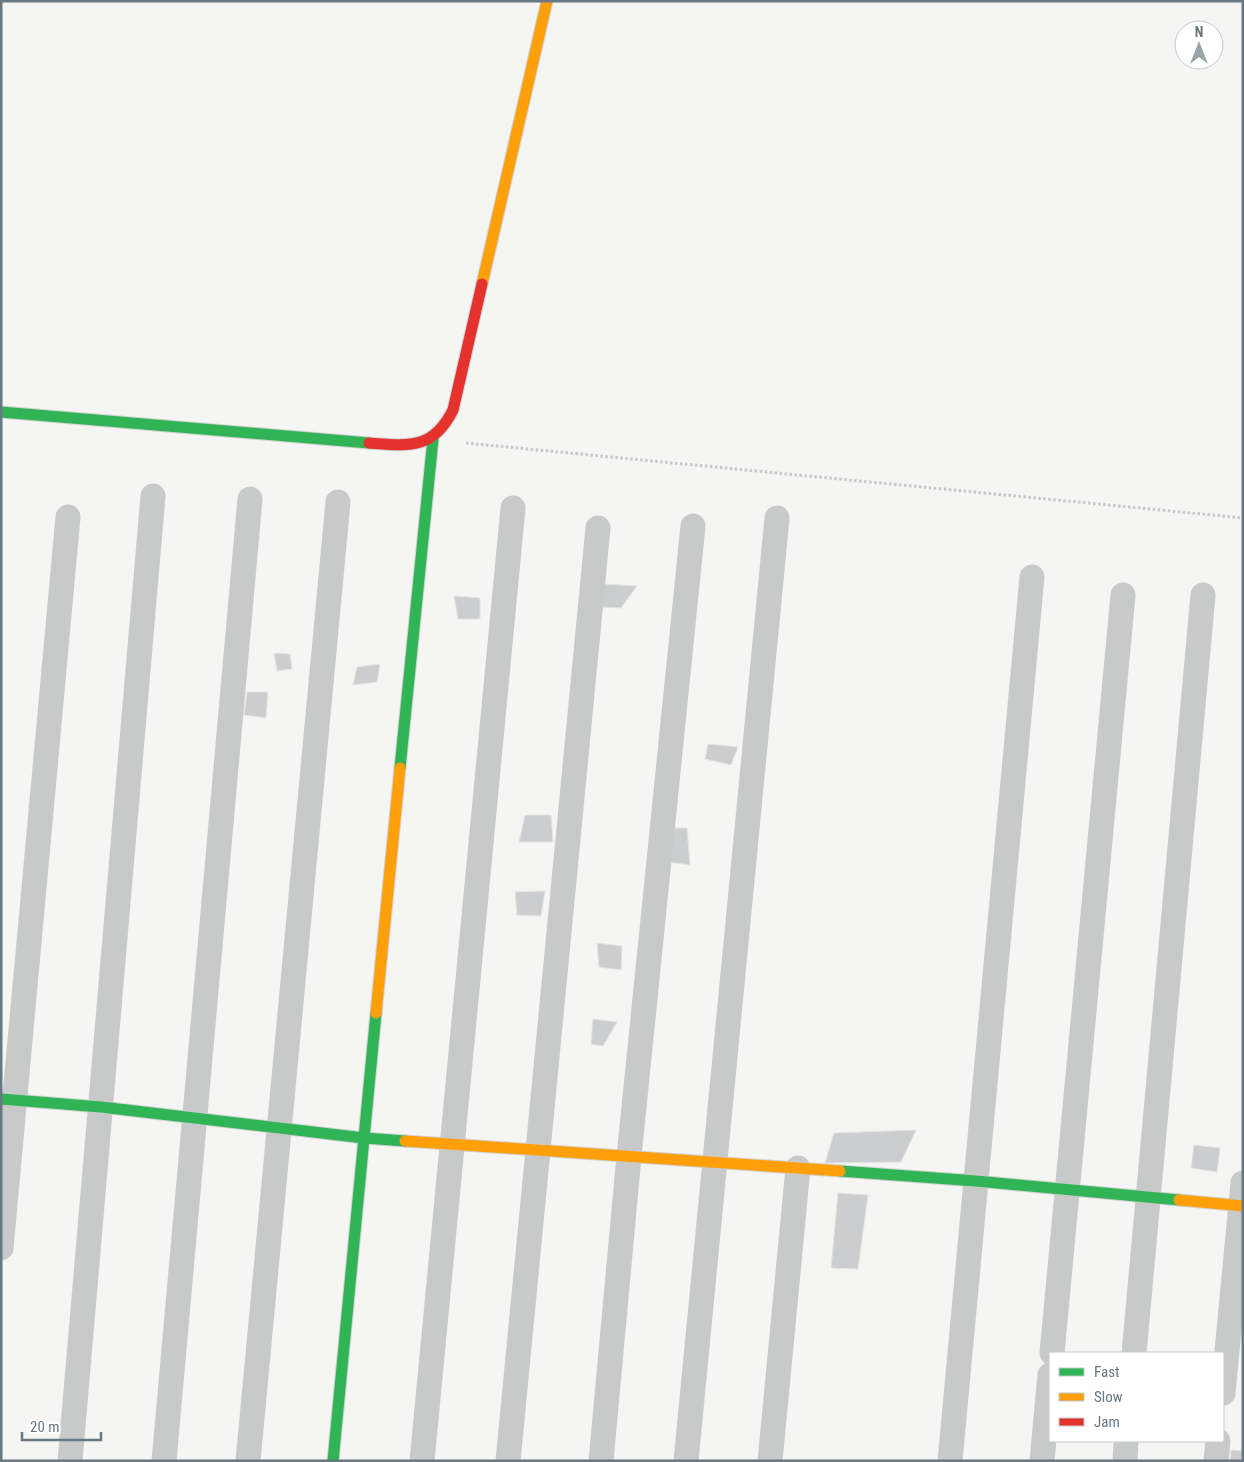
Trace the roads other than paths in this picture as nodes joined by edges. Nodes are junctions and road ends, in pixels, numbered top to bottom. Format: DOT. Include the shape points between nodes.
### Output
graph roads {
  1 [pos="546,1"];
  2 [pos="1,412"];
  3 [pos="433,439"];
  4 [pos="154,496"];
  5 [pos="250,499"];
  6 [pos="338,502"];
  7 [pos="513,508"];
  8 [pos="68,517"];
  9 [pos="777,518"];
  10 [pos="693,526"];
  11 [pos="598,528"];
  12 [pos="1032,577"];
  13 [pos="1123,595"];
  14 [pos="1203,595"];
  15 [pos="8,1100"];
  16 [pos="101,1107"];
  17 [pos="194,1118"];
  18 [pos="279,1127"];
  19 [pos="364,1138"];
  20 [pos="453,1143"];
  21 [pos="539,1150"];
  22 [pos="629,1156"];
  23 [pos="716,1162"];
  24 [pos="798,1168"];
  25 [pos="976,1181"];
  26 [pos="1068,1190"];
  27 [pos="1148,1198"];
  28 [pos="1242,1199"];
  29 [pos="1,1248"];
  30 [pos="1052,1352"];
  31 [pos="1134,1352"];
  32 [pos="1224,1383"];
  33 [pos="1049,1386"];
  34 [pos="1126,1442"];
  35 [pos="1218,1442"];
  36 [pos="70,1461"];
  37 [pos="164,1461"];
  38 [pos="248,1461"];
  39 [pos="333,1461"];
  40 [pos="422,1461"];
  41 [pos="508,1461"];
  42 [pos="602,1461"];
  43 [pos="686,1461"];
  44 [pos="770,1461"];
  45 [pos="950,1461"];
  46 [pos="1042,1461"];
  47 [pos="1124,1461"];
  48 [pos="1216,1461"];
  1 -- 3 [label="street" via="453,410 445,427"];
  2 -- 3 [label="street" via="395,445 416,445"];
  3 -- 19 [label="street"];
  4 -- 16 [label="street"];
  5 -- 17 [label="street"];
  6 -- 18 [label="street"];
  7 -- 20 [label="street"];
  8 -- 15 [label="street"];
  9 -- 23 [label="street"];
  10 -- 22 [label="street"];
  11 -- 21 [label="street"];
  12 -- 25 [label="street"];
  13 -- 26 [label="street"];
  14 -- 27 [label="street"];
  15 -- 16 [label="street"];
  15 -- 29 [label="street"];
  16 -- 17 [label="street"];
  16 -- 36 [label="street"];
  17 -- 18 [label="street"];
  17 -- 37 [label="street"];
  18 -- 19 [label="street"];
  18 -- 38 [label="street"];
  19 -- 20 [label="street"];
  19 -- 39 [label="street"];
  20 -- 21 [label="street"];
  20 -- 40 [label="street"];
  21 -- 22 [label="street"];
  21 -- 41 [label="street"];
  22 -- 23 [label="street"];
  22 -- 42 [label="street"];
  23 -- 24 [label="street"];
  23 -- 43 [label="street"];
  24 -- 25 [label="street"];
  24 -- 44 [label="street"];
  25 -- 26 [label="street"];
  25 -- 45 [label="street"];
  26 -- 27 [label="street"];
  26 -- 30 [label="street"];
  27 -- 28 [label="street"];
  27 -- 31 [label="street"];
  28 -- 32 [label="street"];
  33 -- 46 [label="street"];
  34 -- 47 [label="street"];
  35 -- 48 [label="street"];
}
